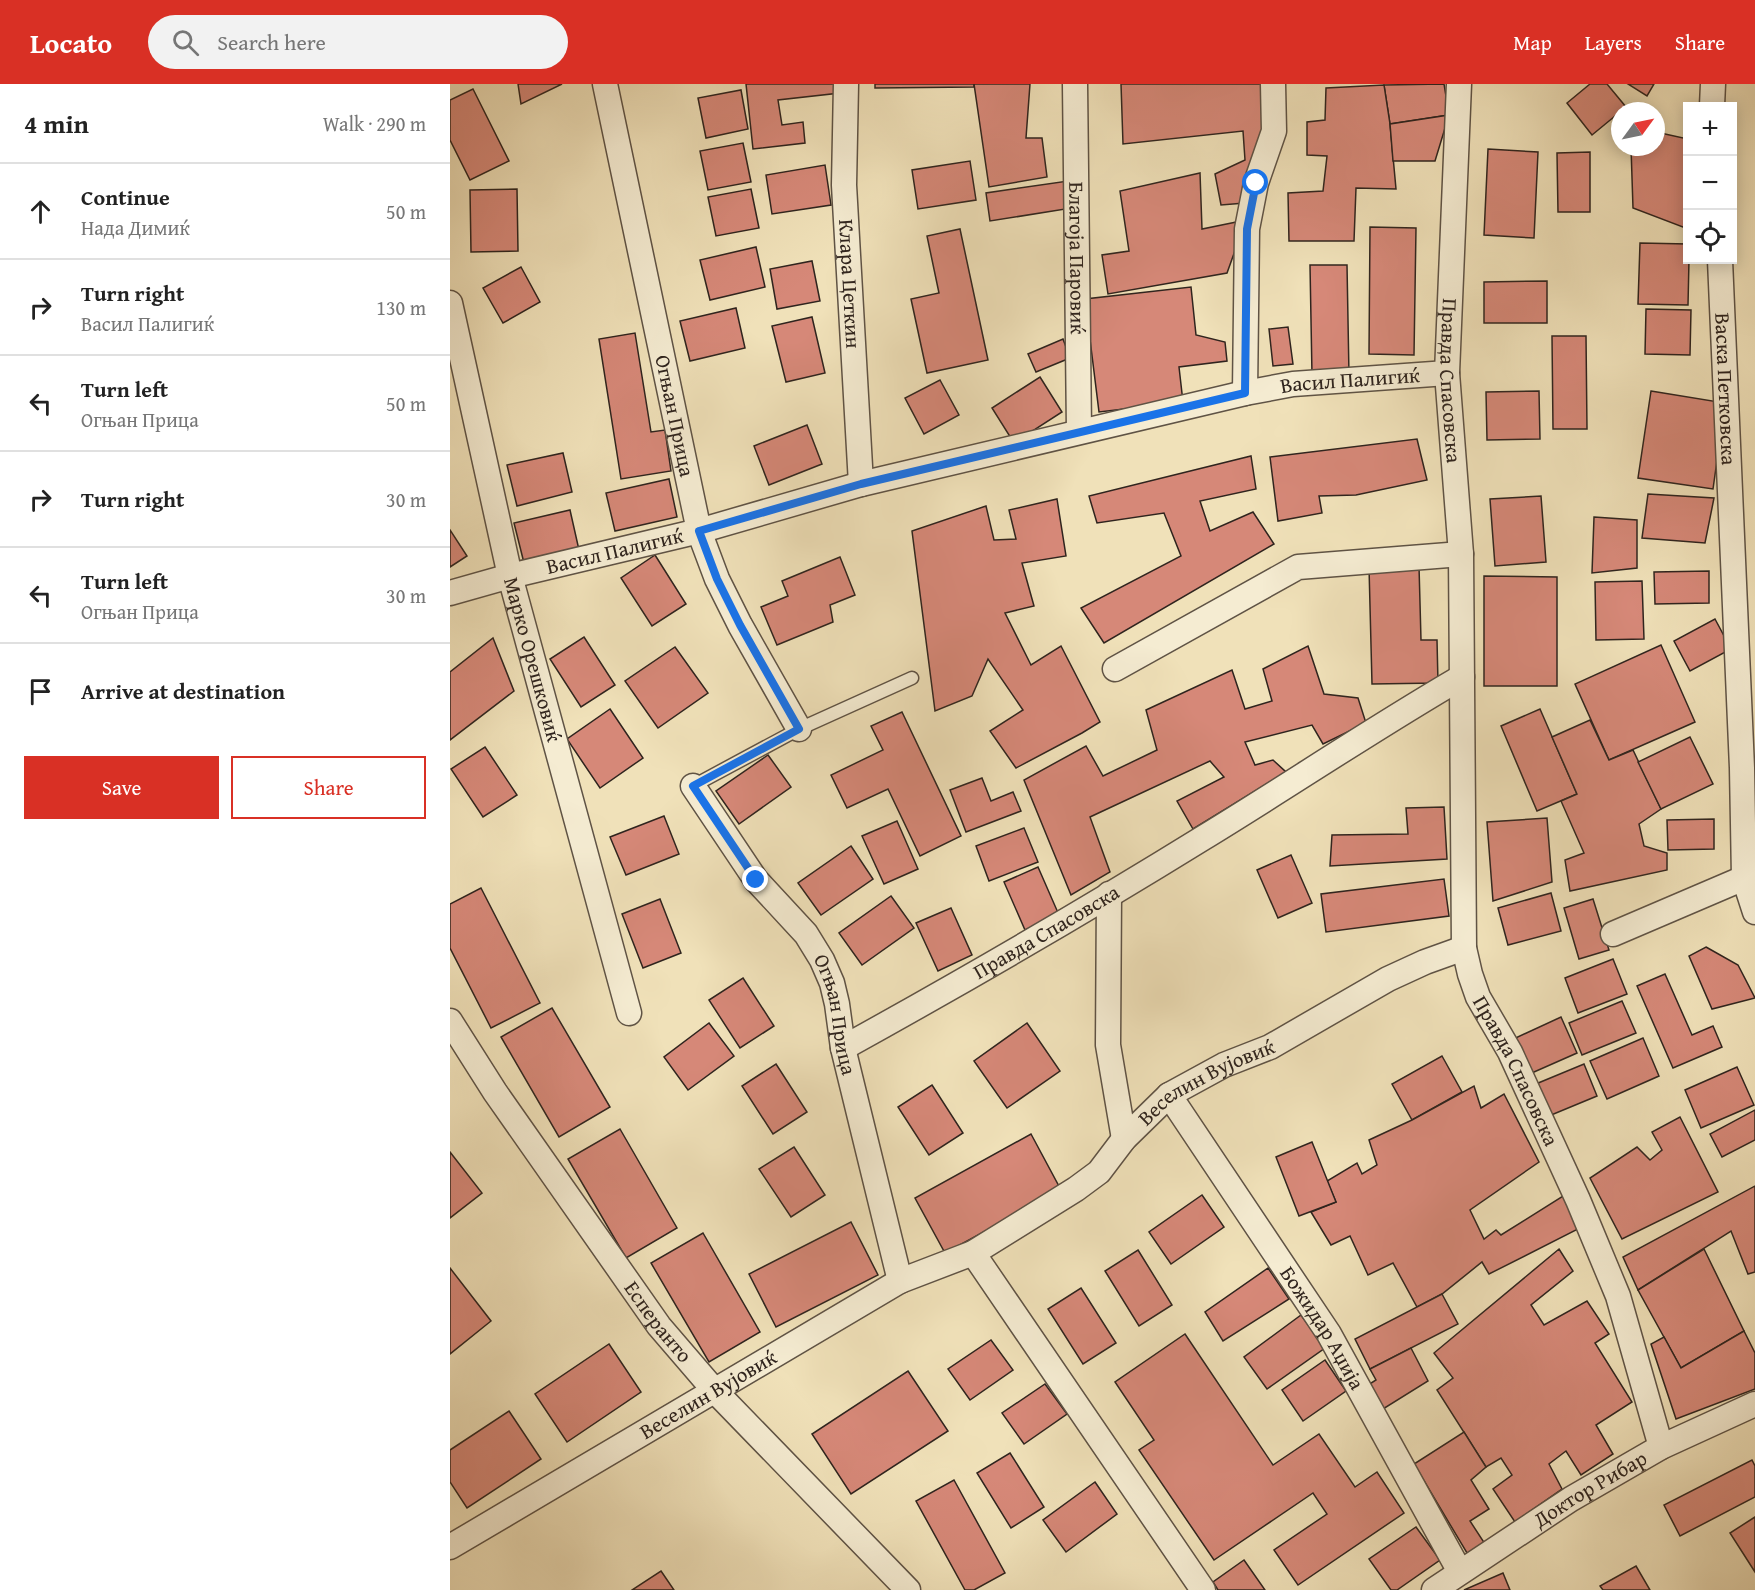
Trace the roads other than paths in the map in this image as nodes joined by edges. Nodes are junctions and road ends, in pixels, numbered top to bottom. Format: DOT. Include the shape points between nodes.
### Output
graph roads {
  1 [pos="605,84"];
  2 [pos="846,84"];
  3 [pos="1075,84"];
  4 [pos="1273,84"];
  5 [pos="1459,84"];
  6 [pos="1713,84"];
  7 [pos="1712,102"];
  8 [pos="1720,264"];
  9 [pos="450,303"];
  10 [pos="1448,373"];
  11 [pos="1245,393"];
  12 [pos="1079,431"];
  13 [pos="861,484"];
  14 [pos="699,531"];
  15 [pos="1461,554"];
  16 [pos="510,576"];
  17 [pos="450,593"];
  18 [pos="1115,669"];
  19 [pos="1462,677"];
  20 [pos="912,678"];
  21 [pos="799,729"];
  22 [pos="693,786"];
  23 [pos="1744,878"];
  24 [pos="1109,894"];
  25 [pos="1755,912"];
  26 [pos="1613,934"];
  27 [pos="1464,948"];
  28 [pos="629,1013"];
  29 [pos="450,1021"];
  30 [pos="843,1048"];
  31 [pos="1169,1095"];
  32 [pos="1124,1139"];
  33 [pos="973,1253"];
  34 [pos="900,1281"];
  35 [pos="714,1390"];
  36 [pos="1755,1404"];
  37 [pos="1661,1447"];
  38 [pos="450,1547"];
  39 [pos="1460,1572"];
  40 [pos="908,1590"];
  41 [pos="1203,1590"];
  42 [pos="1434,1590"];
  1 -- 14 [label="street, Огњан Прица"];
  2 -- 13 [label="street, Клара Цеткин" via="844,185"];
  3 -- 12 [label="street, Благоја Паровиќ"];
  4 -- 11 [label="street" via="1274,130 1256,183 1247,229"];
  5 -- 10 [label="street, Правда Спасовска"];
  6 -- 7 [label="street"];
  8 -- 23 [label="street, Васка Петковска"];
  9 -- 16 [label="street, Марко Орешковиќ"];
  10 -- 11 [label="street, Васил Палигиќ" via="1293,384"];
  10 -- 15 [label="street, Правда Спасовска"];
  11 -- 12 [label="street, Васил Палигиќ"];
  12 -- 13 [label="street, Васил Палигиќ"];
  13 -- 14 [label="street, Васил Палигиќ"];
  14 -- 16 [label="street, Васил Палигиќ"];
  14 -- 21 [label="street, Огњан Прица" via="722,588"];
  15 -- 18 [label="street" via="1298,567"];
  15 -- 19 [label="street, Правда Спасовска"];
  16 -- 17 [label="street, Васил Палигиќ"];
  16 -- 28 [label="street, Марко Орешковиќ"];
  19 -- 24 [label="street, Правда Спасовска"];
  19 -- 27 [label="street, Правда Спасовска"];
  20 -- 21 [label="lane"];
  21 -- 22 [label="lane"];
  22 -- 30 [label="street, Огњан Прица" via="756,880 806,934 822,960 832,983"];
  23 -- 25 [label="street, Васка Петковска"];
  23 -- 26 [label="street"];
  24 -- 30 [label="street, Правда Спасовска"];
  24 -- 32 [label="street" via="1108,1045"];
  27 -- 31 [label="street, Веселин Вујовиќ" via="1388,979 1270,1047 1215,1069"];
  27 -- 37 [label="street, Правда Спасовска" via="1478,997 1510,1052 1618,1296"];
  29 -- 35 [label="street, Есперанто" via="495,1092 659,1326"];
  30 -- 34 [label="street, Огњан Прица"];
  31 -- 32 [label="street, Веселин Вујовиќ"];
  31 -- 39 [label="street, Божидар Аџија" via="1329,1334"];
  32 -- 33 [label="street, Веселин Вујовиќ" via="1099,1172"];
  33 -- 34 [label="street, Веселин Вујовиќ"];
  33 -- 41 [label="street"];
  34 -- 35 [label="street, Веселин Вујовиќ"];
  35 -- 38 [label="street, Веселин Вујовиќ"];
  35 -- 40 [label="street, Есперанто"];
  36 -- 37 [label="street, Доктор Рибар"];
  37 -- 39 [label="street, Доктор Рибар" via="1571,1499"];
  39 -- 42 [label="street, Доктор Рибар"];
}
